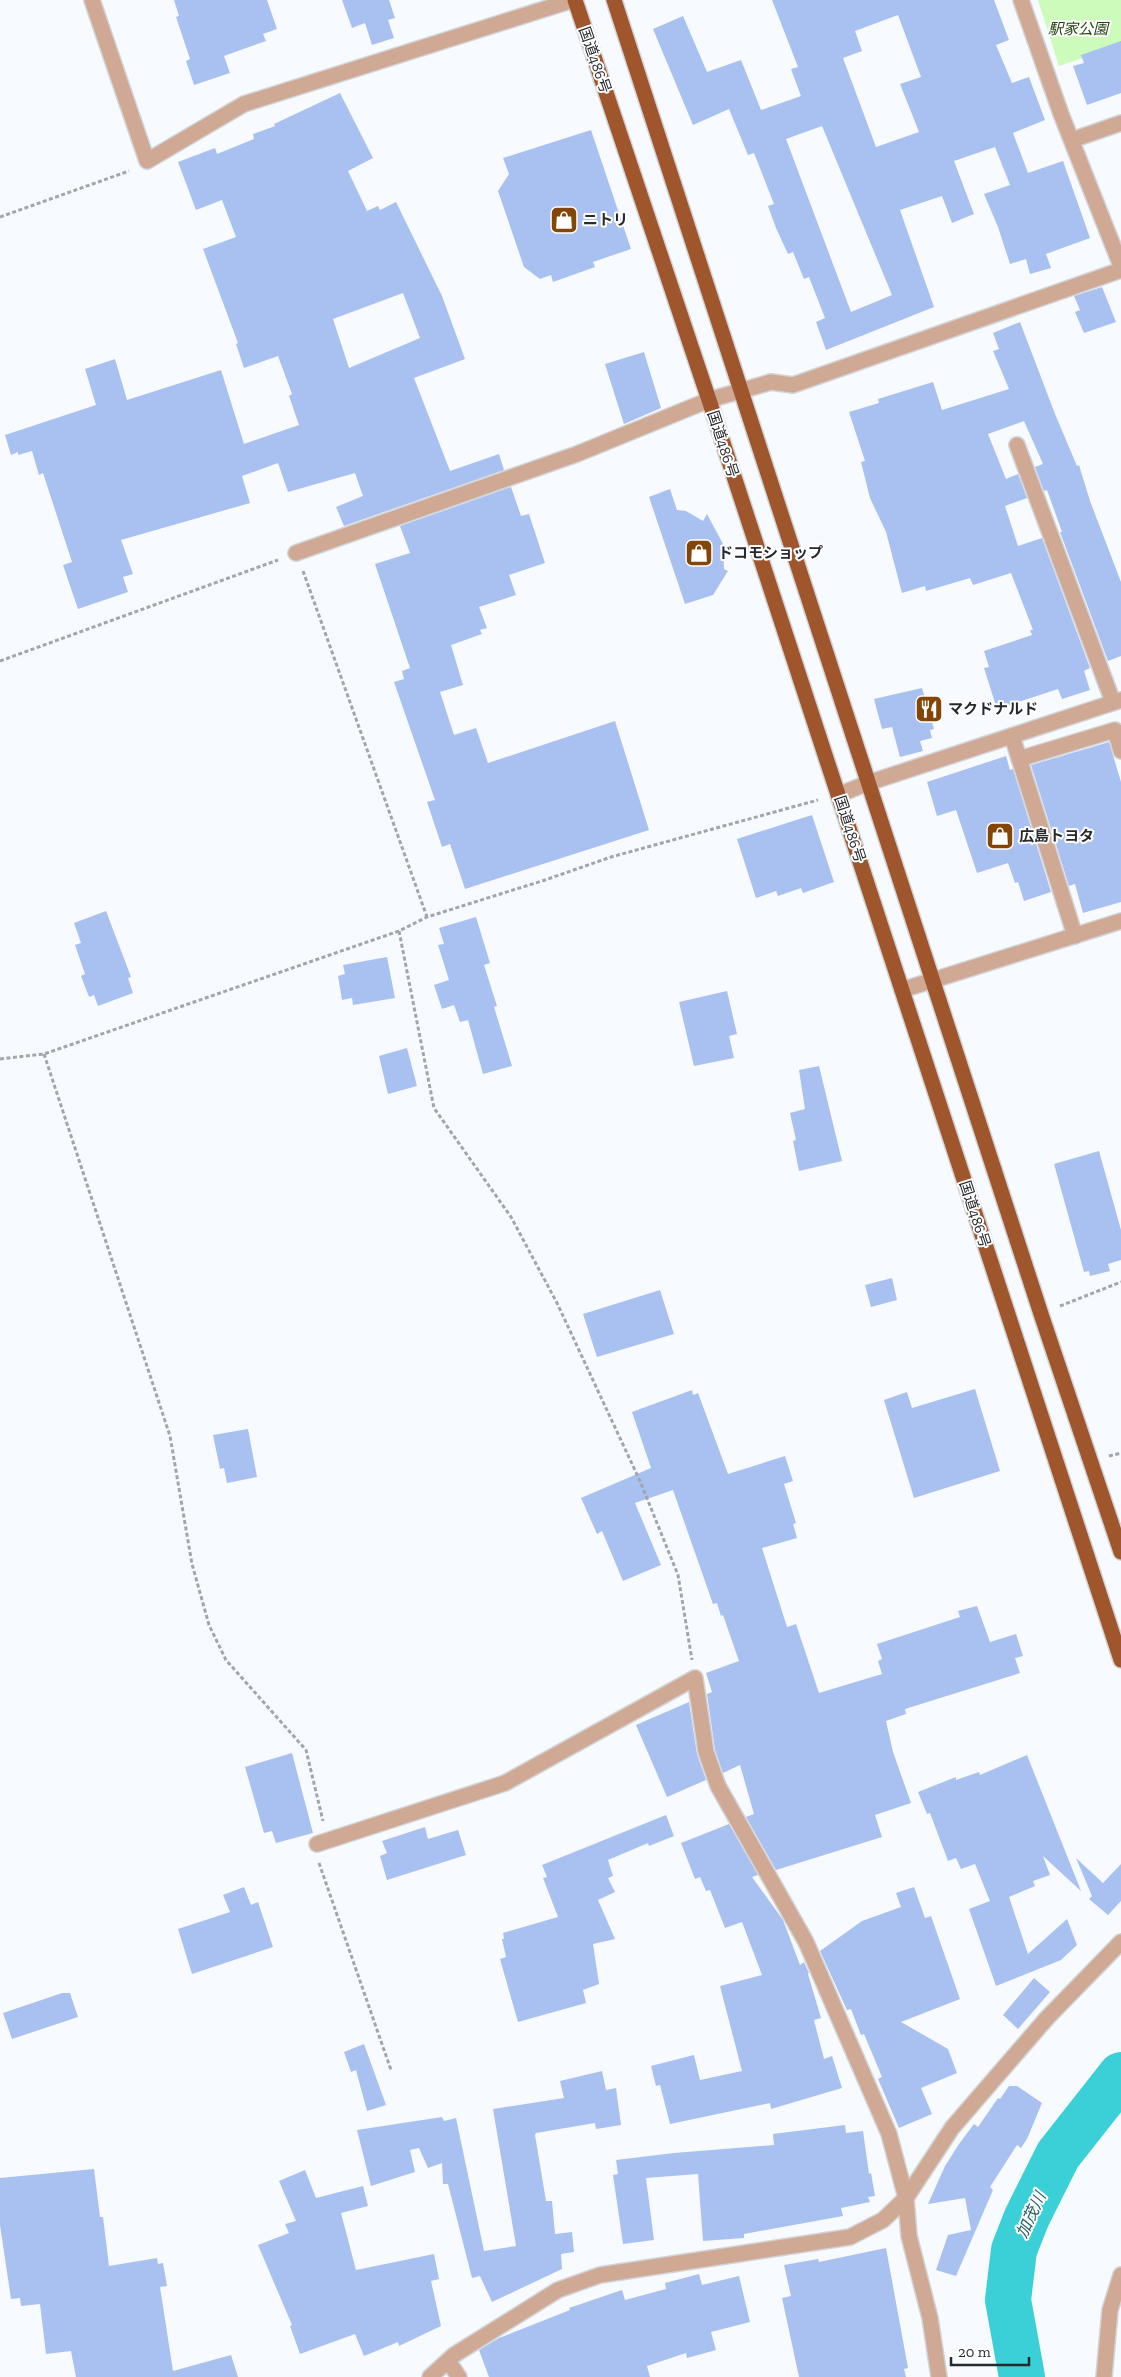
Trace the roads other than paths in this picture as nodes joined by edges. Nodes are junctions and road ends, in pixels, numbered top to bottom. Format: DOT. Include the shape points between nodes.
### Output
graph roads {
  1 [pos="92,0"];
  2 [pos="574,0"];
  3 [pos="614,0"];
  4 [pos="1021,0"];
  5 [pos="1121,123"];
  6 [pos="1072,140"];
  7 [pos="1121,266"];
  8 [pos="1121,270"];
  9 [pos="741,391"];
  10 [pos="709,400"];
  11 [pos="1016,445"];
  12 [pos="296,553"];
  13 [pos="1117,701"];
  14 [pos="1012,736"];
  15 [pos="1121,751"];
  16 [pos="1020,760"];
  17 [pos="868,783"];
  18 [pos="838,795"];
  19 [pos="1121,921"];
  20 [pos="1076,936"];
  21 [pos="933,980"];
  22 [pos="902,990"];
  23 [pos="1121,1552"];
  24 [pos="1121,1660"];
  25 [pos="317,1844"];
  26 [pos="1121,1942"];
  27 [pos="906,2198"];
  28 [pos="1121,2274"];
  29 [pos="448,2361"];
  30 [pos="430,2377"];
  31 [pos="458,2377"];
  32 [pos="939,2377"];
  33 [pos="1104,2377"];
  1 -- 2 [label="street" via="147,161 244,104"];
  2 -- 10 [label="highway, 国道486号"];
  3 -- 9 [label="highway, 国道486号"];
  4 -- 6 [label="street"];
  5 -- 6 [label="street"];
  6 -- 7 [label="street"];
  8 -- 9 [label="street" via="793,385 771,382"];
  9 -- 10 [label="street"];
  9 -- 17 [label="highway, 国道486号"];
  10 -- 12 [label="street" via="577,454"];
  10 -- 18 [label="highway, 国道486号"];
  11 -- 13 [label="street"];
  13 -- 14 [label="street"];
  14 -- 16 [label="street"];
  14 -- 17 [label="street"];
  15 -- 16 [label="street" via="1115,730"];
  16 -- 20 [label="street"];
  17 -- 18 [label="street"];
  17 -- 21 [label="highway, 国道486号"];
  18 -- 22 [label="highway, 国道486号"];
  19 -- 20 [label="street"];
  20 -- 21 [label="street"];
  21 -- 22 [label="street"];
  21 -- 23 [label="highway, 国道486号"];
  22 -- 24 [label="highway, 国道486号"];
  25 -- 27 [label="street" via="505,1783 695,1678 706,1752 718,1786 806,1942 889,2134"];
  26 -- 27 [label="street" via="1047,2018 952,2128"];
  27 -- 29 [label="street" via="883,2220 850,2237 600,2275 558,2290 454,2354"];
  27 -- 32 [label="street" via="909,2236 930,2318"];
  28 -- 33 [label="street" via="1110,2310"];
  29 -- 30 [label="street"];
  29 -- 31 [label="street"];
}
